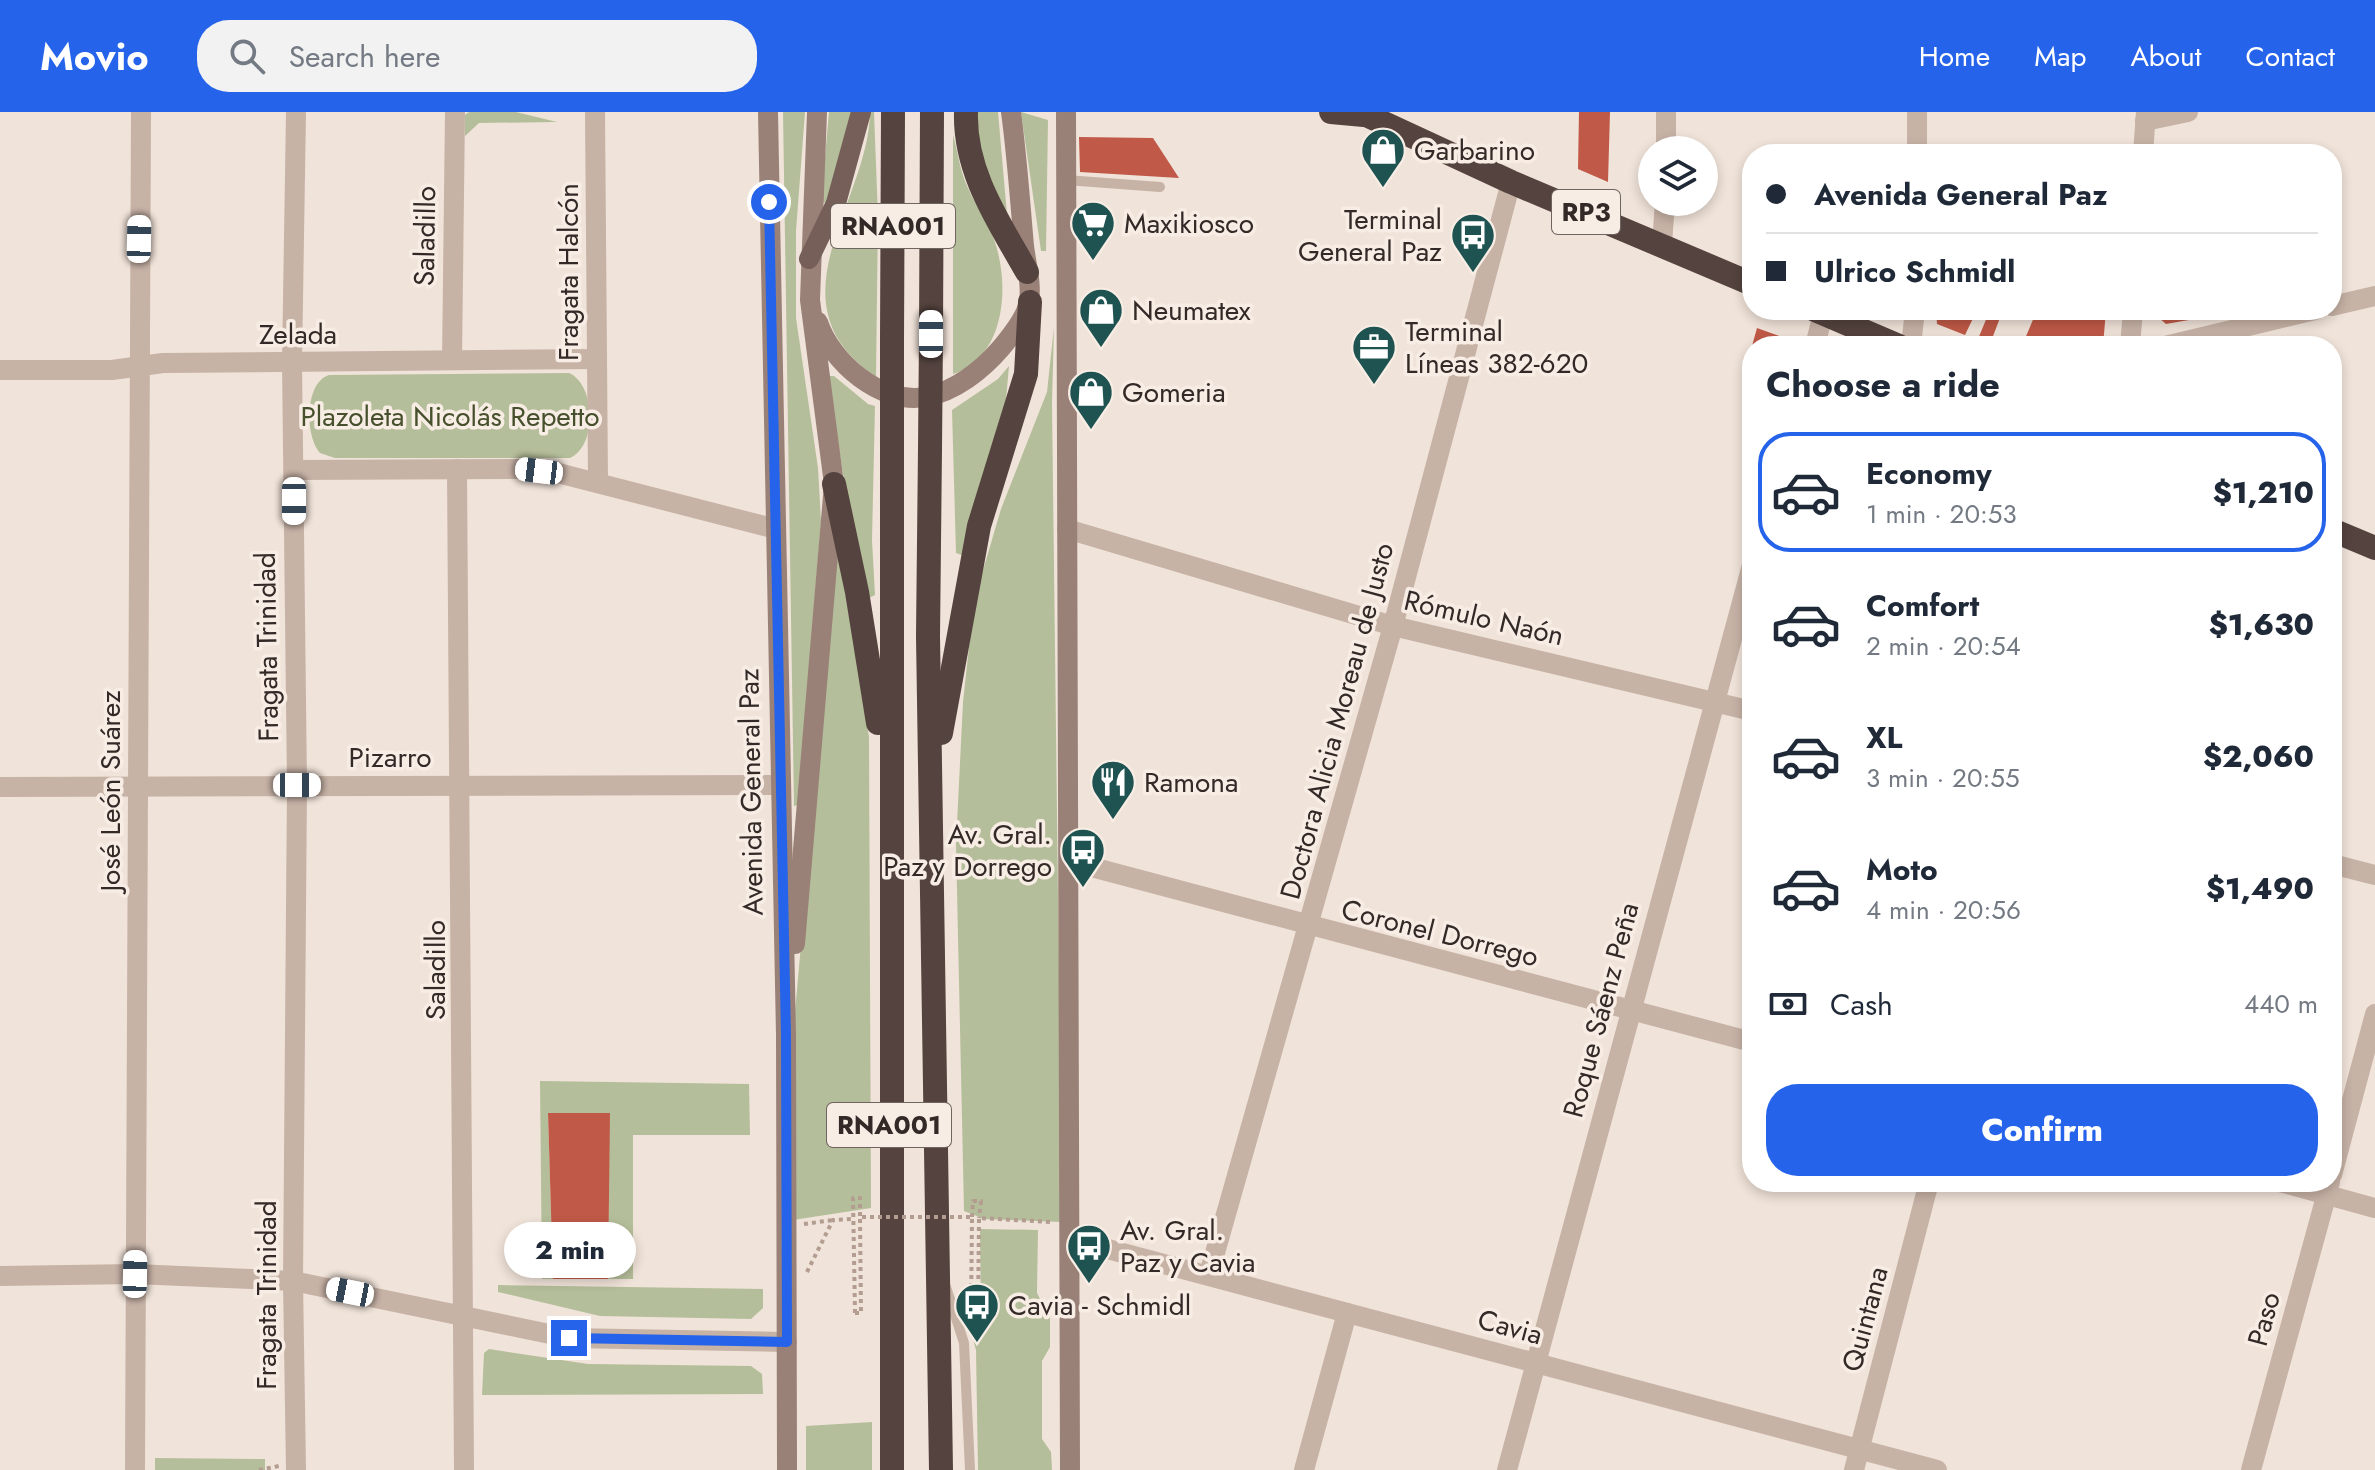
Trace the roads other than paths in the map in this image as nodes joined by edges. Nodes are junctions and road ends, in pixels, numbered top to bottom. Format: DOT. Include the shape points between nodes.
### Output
graph roads {
  1 [pos="141,112"];
  2 [pos="296,112"];
  3 [pos="455,112"];
  4 [pos="595,112"];
  5 [pos="768,112"];
  6 [pos="817,112"];
  7 [pos="861,112"];
  8 [pos="893,112"];
  9 [pos="932,112"];
  10 [pos="966,112"];
  11 [pos="1066,112"];
  12 [pos="1331,112"];
  13 [pos="1666,112"];
  14 [pos="1917,112"];
  15 [pos="2188,112"];
  16 [pos="1363,113"];
  17 [pos="2146,117"];
  18 [pos="1012,120"];
  19 [pos="1666,136"];
  20 [pos="1917,144"];
  21 [pos="2144,144"];
  22 [pos="1066,180"];
  23 [pos="1511,182"];
  24 [pos="1160,187"];
  25 [pos="1664,216"];
  26 [pos="1662,244"];
  27 [pos="809,259"];
  28 [pos="1027,272"];
  29 [pos="1742,280"];
  30 [pos="2375,296"];
  31 [pos="810,300"];
  32 [pos="1030,302"];
  33 [pos="2342,304"];
  34 [pos="1845,320"];
  35 [pos="2273,320"];
  36 [pos="1878,336"];
  37 [pos="2207,336"];
  38 [pos="597,359"];
  39 [pos="452,360"];
  40 [pos="292,362"];
  41 [pos="137,366"];
  42 [pos="0,370"];
  43 [pos="457,469"];
  44 [pos="294,470"];
  45 [pos="598,480"];
  46 [pos="834,484"];
  47 [pos="776,529"];
  48 [pos="1067,529"];
  49 [pos="2342,534"];
  50 [pos="2375,548"];
  51 [pos="1742,600"];
  52 [pos="1393,626"];
  53 [pos="1713,701"];
  54 [pos="1742,708"];
  55 [pos="889,780"];
  56 [pos="297,785"];
  57 [pos="462,785"];
  58 [pos="780,785"];
  59 [pos="139,786"];
  60 [pos="0,787"];
  61 [pos="930,795"];
  62 [pos="1069,861"];
  63 [pos="2342,867"];
  64 [pos="2375,875"];
  65 [pos="1309,928"];
  66 [pos="1629,1010"];
  67 [pos="2375,1014"];
  68 [pos="786,1035"];
  69 [pos="1742,1039"];
  70 [pos="2342,1139"];
  71 [pos="2342,1190"];
  72 [pos="1926,1192"];
  73 [pos="2328,1192"];
  74 [pos="2375,1208"];
  75 [pos="1069,1231"];
  76 [pos="940,1266"];
  77 [pos="135,1274"];
  78 [pos="1209,1274"];
  79 [pos="0,1276"];
  80 [pos="293,1281"];
  81 [pos="1347,1313"];
  82 [pos="464,1316"];
  83 [pos="787,1342"];
  84 [pos="1535,1362"];
  85 [pos="1860,1449"];
  86 [pos="135,1470"];
  87 [pos="296,1470"];
  88 [pos="464,1470"];
  89 [pos="787,1470"];
  90 [pos="892,1470"];
  91 [pos="941,1470"];
  92 [pos="970,1470"];
  93 [pos="1070,1470"];
  94 [pos="1304,1470"];
  95 [pos="1507,1470"];
  96 [pos="1854,1470"];
  97 [pos="1937,1470"];
  98 [pos="2251,1470"];
  1 -- 41 [label="street, José León Suárez"];
  2 -- 40 [label="street, Fragata Trinidad"];
  3 -- 39 [label="street, Saladillo"];
  4 -- 38 [label="street, Fragata Halcón"];
  5 -- 47 [label="street, Avenida General Paz"];
  6 -- 27 [label="street"];
  7 -- 27 [label="main road" via="836,203"];
  8 -- 55 [label="highway, RNA001, bridge"];
  9 -- 61 [label="highway, RNA001, bridge"];
  10 -- 28 [label="highway" via="969,154 981,186"];
  11 -- 22 [label="street"];
  12 -- 16 [label="highway, RP3"];
  13 -- 19 [label="street"];
  14 -- 20 [label="street"];
  15 -- 17 [label="street"];
  16 -- 23 [label="highway, RP3"];
  17 -- 21 [label="street"];
  18 -- 28 [label="street"];
  22 -- 24 [label="lane"];
  22 -- 48 [label="street"];
  23 -- 26 [label="highway, RP3"];
  23 -- 52 [label="street, Doctora Alicia Moreau de Justo"];
  25 -- 26 [label="street"];
  26 -- 29 [label="highway, RP3"];
  27 -- 31 [label="street"];
  28 -- 32 [label="street"];
  30 -- 33 [label="street"];
  31 -- 32 [label="street" via="833,353 878,388 907,397 925,397 970,377 1010,337"];
  31 -- 46 [label="street"];
  32 -- 61 [label="highway" via="1026,374 976,540"];
  34 -- 36 [label="highway"];
  35 -- 37 [label="street"];
  38 -- 39 [label="street, Zelada"];
  38 -- 45 [label="street, Fragata Halcón"];
  39 -- 40 [label="street, Zelada"];
  40 -- 41 [label="street, Zelada"];
  40 -- 44 [label="street, Fragata Trinidad"];
  41 -- 42 [label="street, Zelada"];
  41 -- 59 [label="street, José León Suárez"];
  43 -- 44 [label="street"];
  43 -- 45 [label="street" via="521,469"];
  43 -- 57 [label="street, Saladillo"];
  44 -- 56 [label="street, Fragata Trinidad"];
  45 -- 47 [label="street"];
  46 -- 55 [label="highway"];
  46 -- 68 [label="street"];
  47 -- 58 [label="street, Avenida General Paz"];
  48 -- 52 [label="street, Rómulo Naón"];
  48 -- 62 [label="street"];
  49 -- 50 [label="highway"];
  51 -- 53 [label="street, Roque Sáenz Peña"];
  52 -- 53 [label="street, Rómulo Naón"];
  52 -- 65 [label="street, Doctora Alicia Moreau de Justo"];
  53 -- 54 [label="street, Rómulo Naón"];
  53 -- 66 [label="street, Roque Sáenz Peña"];
  55 -- 90 [label="highway, RNA001"];
  56 -- 57 [label="street, Pizarro"];
  56 -- 59 [label="street, Pizarro"];
  56 -- 80 [label="street, Fragata Trinidad"];
  57 -- 58 [label="street, Pizarro"];
  57 -- 82 [label="street, Saladillo"];
  58 -- 68 [label="street, Avenida General Paz"];
  59 -- 60 [label="street, Pizarro"];
  59 -- 77 [label="street, José León Suárez"];
  61 -- 76 [label="highway, RNA001"];
  62 -- 65 [label="street, Coronel Dorrego"];
  62 -- 75 [label="street"];
  63 -- 64 [label="street"];
  65 -- 66 [label="street, Coronel Dorrego"];
  65 -- 78 [label="street, Doctora Alicia Moreau de Justo"];
  66 -- 69 [label="street, Coronel Dorrego"];
  66 -- 84 [label="street, Roque Sáenz Peña"];
  67 -- 70 [label="street, Paso"];
  68 -- 83 [label="street, Avenida General Paz"];
  71 -- 74 [label="street"];
  72 -- 85 [label="street, Quintana"];
  73 -- 98 [label="street, Paso"];
  75 -- 78 [label="street, Cavia"];
  75 -- 93 [label="street"];
  76 -- 91 [label="highway, RNA001"];
  76 -- 92 [label="lane" via="964,1343"];
  77 -- 79 [label="street"];
  77 -- 80 [label="street"];
  77 -- 86 [label="street, José León Suárez"];
  78 -- 81 [label="street, Cavia"];
  80 -- 82 [label="street"];
  80 -- 87 [label="street, Fragata Trinidad"];
  81 -- 84 [label="street, Cavia"];
  81 -- 94 [label="street"];
  82 -- 83 [label="street" via="569,1338"];
  82 -- 88 [label="street, Saladillo"];
  83 -- 89 [label="street, Avenida General Paz"];
  84 -- 85 [label="street, Cavia"];
  84 -- 95 [label="street, Roque Sáenz Peña"];
  85 -- 96 [label="street, Quintana"];
  85 -- 97 [label="street, Cavia"];
}
